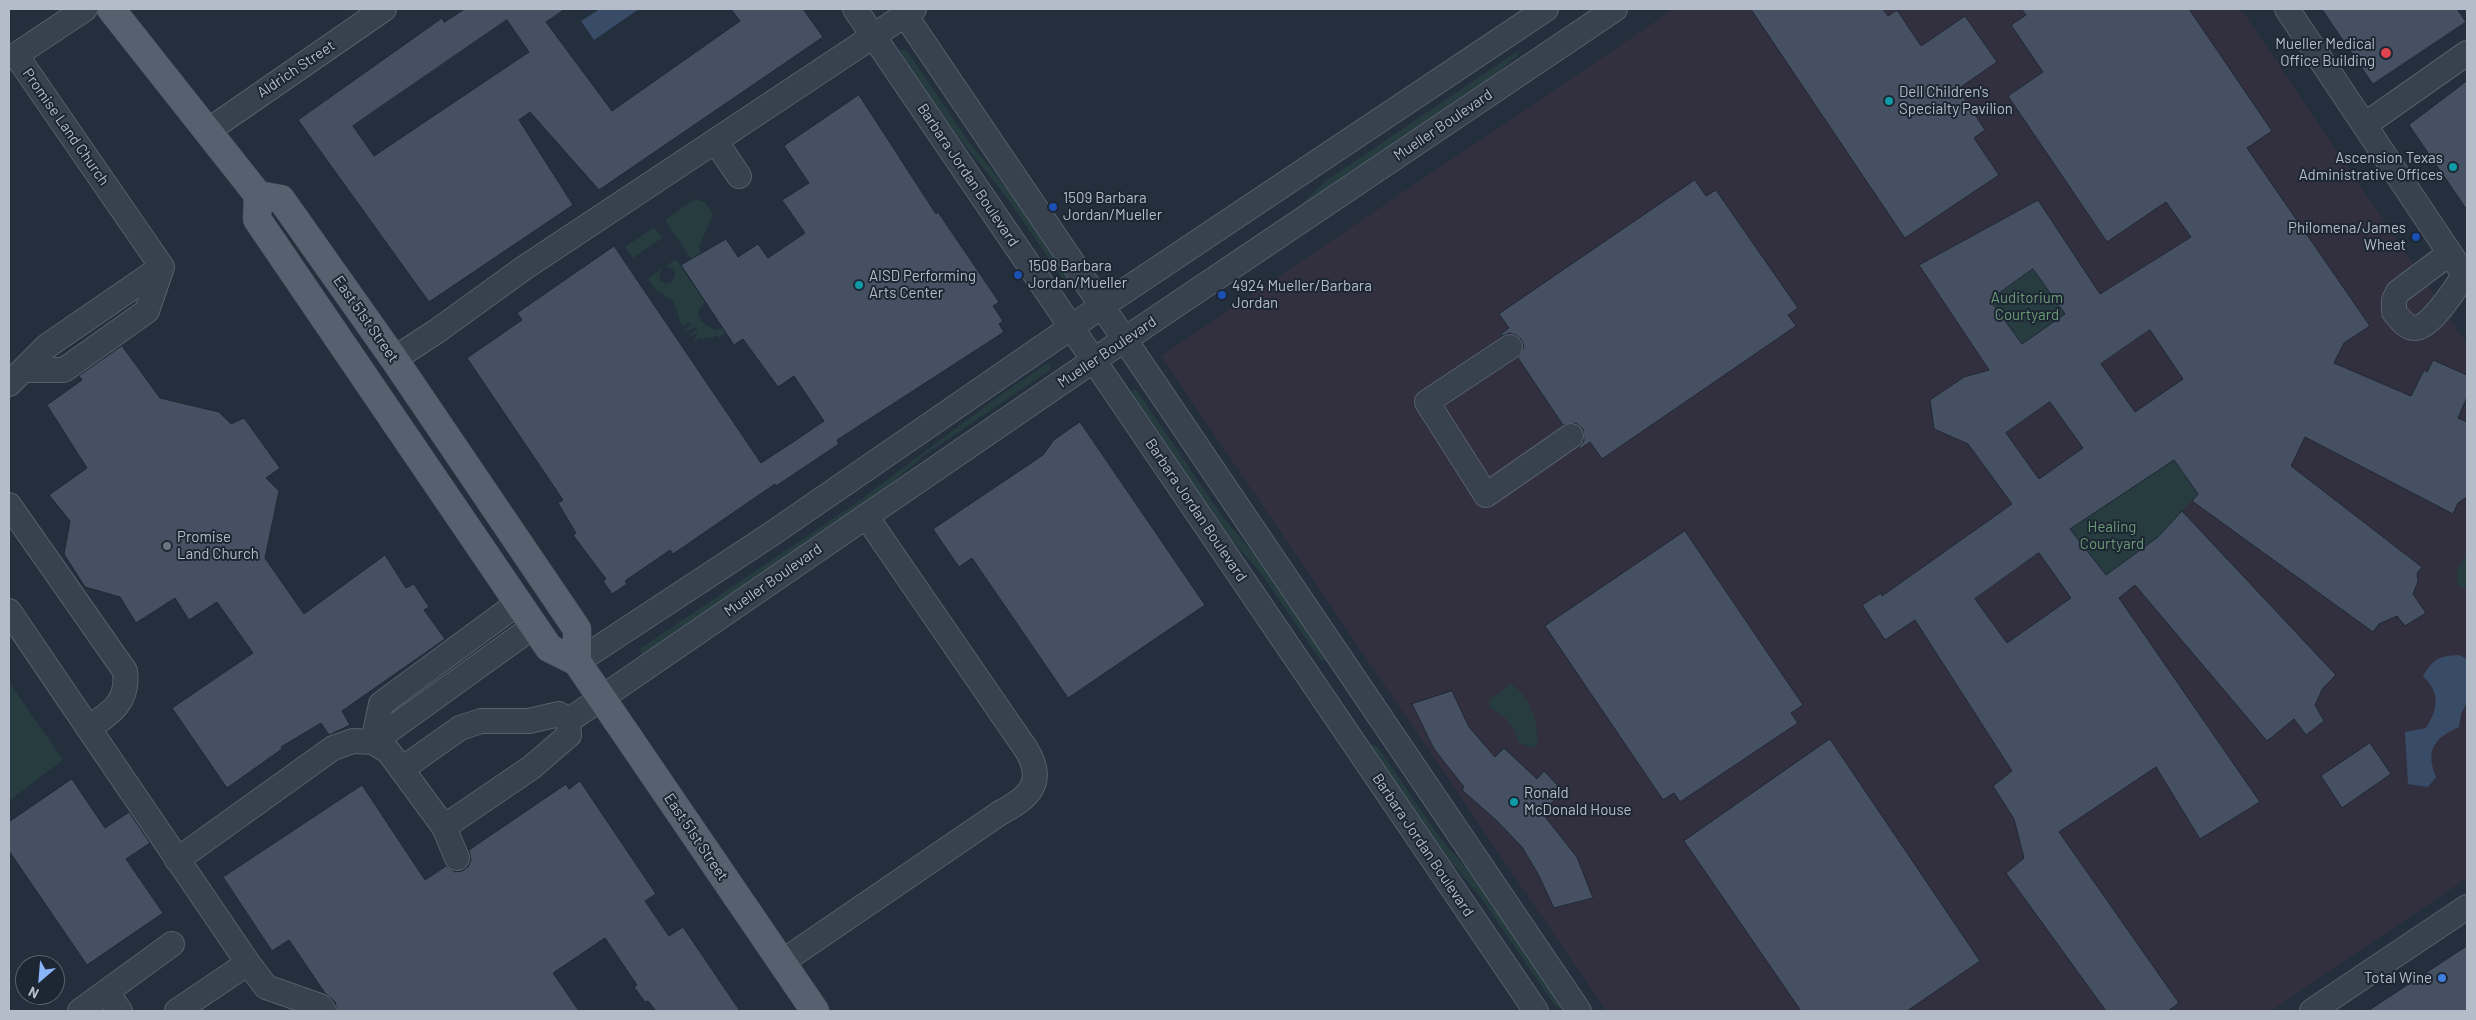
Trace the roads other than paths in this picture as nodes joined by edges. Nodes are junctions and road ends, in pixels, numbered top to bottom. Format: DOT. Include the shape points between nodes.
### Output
graph roads {
  1 [pos="85,9"];
  2 [pos="111,9"];
  3 [pos="384,9"];
  4 [pos="855,9"];
  5 [pos="1546,9"];
  6 [pos="1615,9"];
  7 [pos="2287,9"];
  8 [pos="907,11"];
  9 [pos="874,36"];
  10 [pos="2467,52"];
  11 [pos="2366,124"];
  12 [pos="208,130"];
  13 [pos="716,142"];
  14 [pos="739,176"];
  15 [pos="258,195"];
  16 [pos="2450,253"];
  17 [pos="2466,277"];
  18 [pos="1102,306"];
  19 [pos="1071,327"];
  20 [pos="1124,340"];
  21 [pos="1510,347"];
  22 [pos="394,358"];
  23 [pos="1094,361"];
  24 [pos="16,377"];
  25 [pos="1571,436"];
  26 [pos="9,504"];
  27 [pos="866,516"];
  28 [pos="518,603"];
  29 [pos="9,611"];
  30 [pos="534,626"];
  31 [pos="577,662"];
  32 [pos="603,699"];
  33 [pos="568,721"];
  34 [pos="88,728"];
  35 [pos="373,742"];
  36 [pos="402,769"];
  37 [pos="444,827"];
  38 [pos="457,858"];
  39 [pos="177,860"];
  40 [pos="2467,907"];
  41 [pos="172,944"];
  42 [pos="782,962"];
  43 [pos="248,963"];
  44 [pos="113,1002"];
  45 [pos="80,1011"];
  46 [pos="177,1011"];
  47 [pos="324,1011"];
  48 [pos="816,1011"];
  49 [pos="1536,1011"];
  50 [pos="1579,1011"];
  51 [pos="2312,1011"];
  1 -- 24 [label="street, Promise Land Church" via="16,55 162,267 47,346"];
  2 -- 12 [label="main road"];
  3 -- 12 [label="street, Aldrich Street"];
  4 -- 9 [label="street, Barbara Jordan Boulevard"];
  5 -- 18 [label="street"];
  6 -- 20 [label="street, Mueller Boulevard"];
  7 -- 11 [label="street"];
  8 -- 9 [label="street"];
  8 -- 18 [label="street"];
  9 -- 13 [label="street"];
  9 -- 19 [label="street, Barbara Jordan Boulevard"];
  10 -- 11 [label="street"];
  11 -- 16 [label="street"];
  12 -- 15 [label="main road"];
  13 -- 14 [label="street"];
  13 -- 22 [label="street"];
  15 -- 22 [label="main road, East 51st Street" via="281,199"];
  15 -- 28 [label="main road, East 51st Street" via="257,219"];
  16 -- 17 [label="street"];
  16 -- 17 [label="street" via="2398,292 2394,312 2405,324 2415,328 2427,324"];
  18 -- 19 [label="street"];
  18 -- 20 [label="street"];
  19 -- 23 [label="street, Barbara Jordan Boulevard"];
  19 -- 31 [label="street" via="770,535"];
  20 -- 23 [label="street, Mueller Boulevard"];
  20 -- 50 [label="street"];
  21 -- 25 [label="street" via="1427,402 1486,495"];
  22 -- 31 [label="main road, East 51st Street" via="577,629"];
  23 -- 27 [label="street, Mueller Boulevard"];
  23 -- 49 [label="street, Barbara Jordan Boulevard"];
  26 -- 34 [label="street" via="125,671 126,683 114,712"];
  27 -- 32 [label="street, Mueller Boulevard"];
  27 -- 42 [label="street" via="1033,759 1035,774 1030,793 1023,801"];
  28 -- 30 [label="main road, East 51st Street"];
  28 -- 35 [label="street" via="381,704"];
  29 -- 34 [label="street"];
  30 -- 31 [label="main road, East 51st Street" via="549,648"];
  30 -- 35 [label="street"];
  31 -- 32 [label="main road, East 51st Street"];
  32 -- 33 [label="street, Mueller Boulevard"];
  32 -- 42 [label="main road, East 51st Street"];
  33 -- 36 [label="street" via="558,714 528,721 481,720 460,728"];
  33 -- 37 [label="street" via="569,735 532,767"];
  34 -- 39 [label="street"];
  35 -- 36 [label="street" via="388,751"];
  35 -- 39 [label="street" via="353,742 333,748"];
  36 -- 37 [label="street"];
  37 -- 38 [label="street"];
  39 -- 43 [label="street"];
  40 -- 51 [label="street"];
  41 -- 44 [label="street"];
  42 -- 48 [label="main road, East 51st Street"];
  43 -- 46 [label="street"];
  43 -- 47 [label="street" via="266,986 320,1006"];
  44 -- 45 [label="street"];
}
